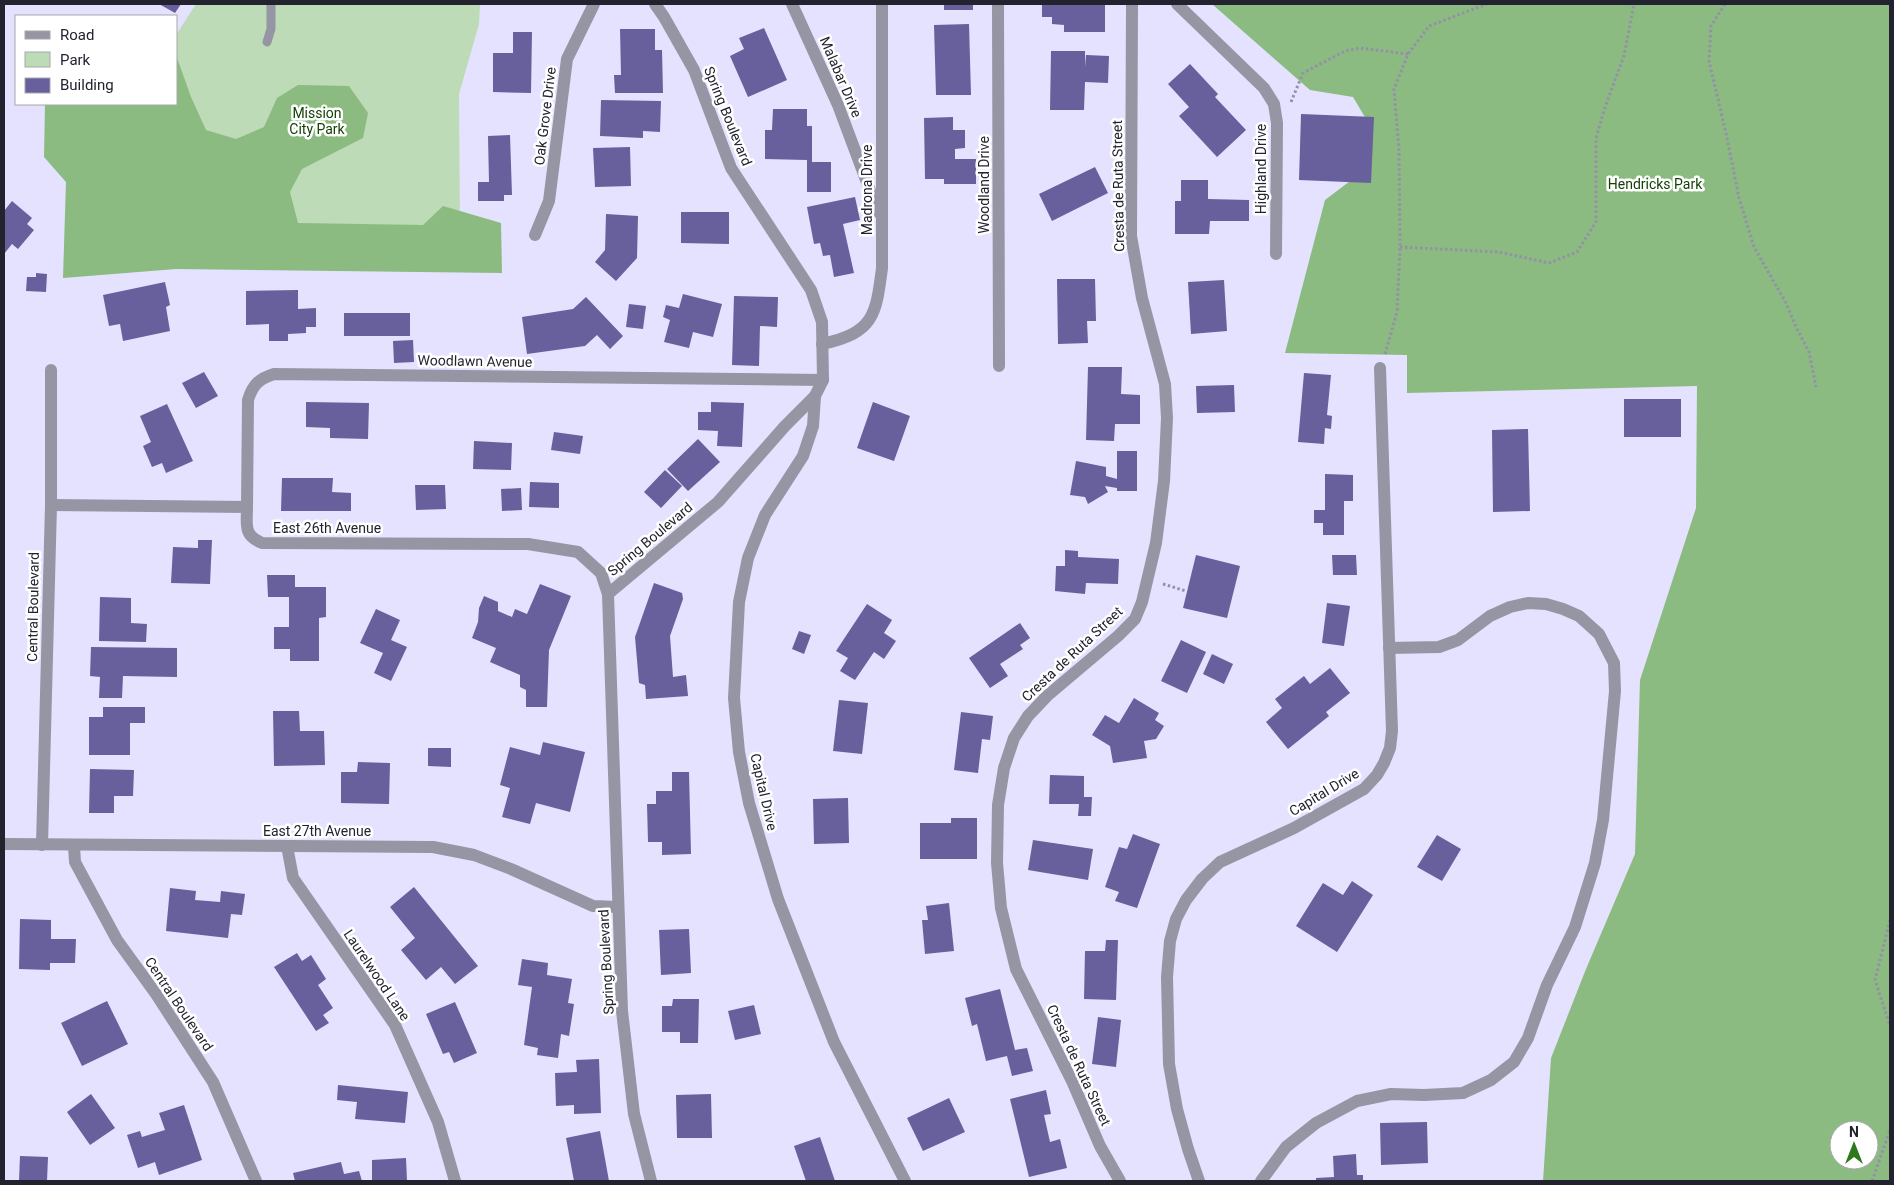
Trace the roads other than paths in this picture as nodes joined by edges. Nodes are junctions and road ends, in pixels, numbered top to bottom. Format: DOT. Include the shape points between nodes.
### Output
graph roads {
  1 [pos="271,4"];
  2 [pos="594,4"];
  3 [pos="655,4"];
  4 [pos="792,4"];
  5 [pos="882,4"];
  6 [pos="998,4"];
  7 [pos="1132,4"];
  8 [pos="1177,4"];
  9 [pos="266,42"];
  10 [pos="881,219"];
  11 [pos="535,235"];
  12 [pos="1276,254"];
  13 [pos="822,344"];
  14 [pos="999,366"];
  15 [pos="1380,368"];
  16 [pos="51,370"];
  17 [pos="823,380"];
  18 [pos="815,396"];
  19 [pos="51,505"];
  20 [pos="247,507"];
  21 [pos="608,594"];
  22 [pos="1389,648"];
  23 [pos="4,844"];
  24 [pos="42,845"];
  25 [pos="74,846"];
  26 [pos="287,846"];
  27 [pos="618,907"];
  28 [pos="256,1181"];
  29 [pos="455,1181"];
  30 [pos="651,1181"];
  31 [pos="905,1181"];
  32 [pos="1120,1181"];
  33 [pos="1199,1181"];
  34 [pos="1261,1181"];
  1 -- 9 [label="lane" via="271,29"];
  2 -- 11 [label="street, Oak Grove Drive" via="568,59 550,201"];
  3 -- 13 [label="street, Spring Boulevard" via="694,70 732,168 811,290 822,322"];
  4 -- 10 [label="street, Malabar Drive" via="838,105"];
  5 -- 10 [label="street, Madrona Drive"];
  6 -- 14 [label="street, Woodland Drive"];
  7 -- 32 [label="street, Cresta de Ruta Street" via="1131,236 1142,298 1166,392 1164,481 1156,543 1135,619 1047,696 1028,716 1014,738 1004,768 998,805 997,864 1002,908 1016,969 1072,1081 1100,1146"];
  8 -- 12 [label="street, Highland Drive" via="1264,88 1274,104 1277,124"];
  10 -- 13 [label="street, Madrona Drive" via="882,268 878,300 871,318 854,334"];
  13 -- 17 [label="street, Spring Boulevard"];
  15 -- 22 [label="street, Capital Drive"];
  16 -- 19 [label="street, Central Boulevard"];
  17 -- 18 [label="street, Spring Boulevard"];
  17 -- 20 [label="street, Woodlawn Avenue" via="274,374 256,382 248,400"];
  18 -- 21 [label="street, Spring Boulevard" via="718,502"];
  18 -- 31 [label="street, Capital Drive" via="813,426 803,456 766,514 748,558 736,648 734,698 739,752 749,803 778,899 834,1042"];
  19 -- 20 [label="street"];
  19 -- 24 [label="street, Central Boulevard"];
  20 -- 21 [label="street, East 26th Avenue" via="247,530 252,539 262,543 528,544 578,552 601,573"];
  21 -- 27 [label="street, Spring Boulevard"];
  22 -- 33 [label="street, Capital Drive" via="1392,731 1390,748 1377,775 1364,789 1342,802 1220,862 1202,879 1176,919 1170,941 1167,977 1169,1064 1177,1109"];
  22 -- 34 [label="street" via="1438,647 1458,640 1490,616 1528,603 1563,609 1579,616 1599,634 1614,663 1615,691 1603,820 1595,863 1575,927 1547,985 1528,1038 1514,1062 1491,1080 1463,1093 1391,1094 1357,1101 1316,1123 1286,1147"];
  23 -- 24 [label="street, East 27th Avenue"];
  24 -- 25 [label="street, East 27th Avenue"];
  25 -- 26 [label="street, East 27th Avenue"];
  25 -- 28 [label="street, Central Boulevard" via="75,862 118,940 213,1082"];
  26 -- 27 [label="street, East 27th Avenue" via="433,847 474,855 593,906"];
  26 -- 29 [label="street, Laurelwood Lane" via="293,878 395,1026 438,1122"];
  27 -- 30 [label="street, Spring Boulevard" via="622,1011 634,1114"];
}
